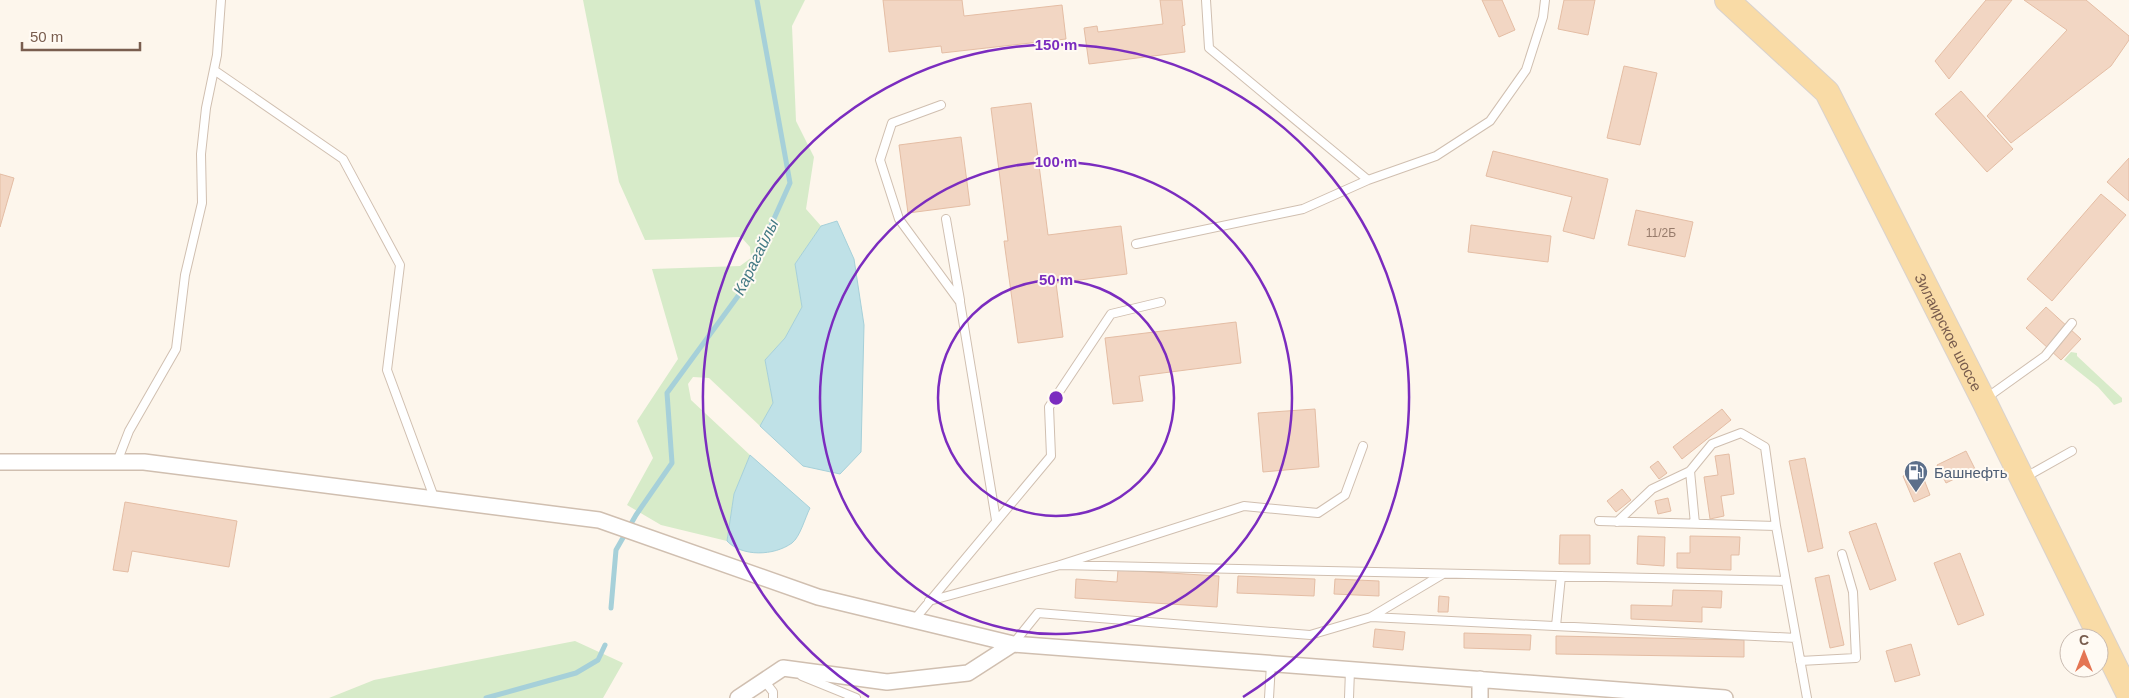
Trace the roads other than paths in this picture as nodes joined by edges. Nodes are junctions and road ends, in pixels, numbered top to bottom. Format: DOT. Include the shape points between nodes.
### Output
graph roads {
  1 [pos="221,0"];
  2 [pos="1206,0"];
  3 [pos="1545,0"];
  4 [pos="1727,0"];
  5 [pos="214,70"];
  6 [pos="941,105"];
  7 [pos="1368,180"];
  8 [pos="946,219"];
  9 [pos="1136,244"];
  10 [pos="960,302"];
  11 [pos="1161,302"];
  12 [pos="2072,324"];
  13 [pos="1984,400"];
  14 [pos="1363,446"];
  15 [pos="2072,451"];
  16 [pos="0,462"];
  17 [pos="118,462"];
  18 [pos="1690,470"];
  19 [pos="2022,479"];
  20 [pos="435,500"];
  21 [pos="996,520"];
  22 [pos="1599,521"];
  23 [pos="1617,522"];
  24 [pos="1695,524"];
  25 [pos="1776,526"];
  26 [pos="1842,554"];
  27 [pos="1060,565"];
  28 [pos="1444,574"];
  29 [pos="1560,576"];
  30 [pos="1786,581"];
  31 [pos="929,601"];
  32 [pos="1372,617"];
  33 [pos="914,620"];
  34 [pos="1556,626"];
  35 [pos="1796,638"];
  36 [pos="1014,644"];
  37 [pos="1800,661"];
  38 [pos="1271,664"];
  39 [pos="783,668"];
  40 [pos="1350,670"];
  41 [pos="763,679"];
  42 [pos="1480,679"];
  43 [pos="1614,694"];
  44 [pos="2129,695"];
  45 [pos="738,698"];
  46 [pos="773,698"];
  47 [pos="856,698"];
  48 [pos="1269,698"];
  49 [pos="1349,698"];
  50 [pos="1480,698"];
  51 [pos="1725,698"];
  52 [pos="1807,698"];
  1 -- 5 [label="lane"];
  2 -- 7 [label="lane" via="1209,48"];
  3 -- 7 [label="lane" via="1543,17 1526,70 1490,121 1436,156"];
  4 -- 13 [label="main road, Зилаирское шоссе" via="1827,92"];
  5 -- 17 [label="lane" via="201,154 202,203 185,275 176,349 130,431"];
  5 -- 20 [label="lane" via="343,159 400,265 387,370"];
  6 -- 10 [label="lane" via="892,123 880,160 899,219"];
  7 -- 9 [label="lane" via="1302,209"];
  8 -- 10 [label="lane"];
  10 -- 21 [label="lane"];
  11 -- 21 [label="lane" via="1111,314 1049,407 1051,456"];
  12 -- 13 [label="lane" via="2045,356"];
  13 -- 19 [label="main road, Зилаирское шоссе"];
  14 -- 27 [label="lane" via="1345,495 1318,513 1244,506"];
  15 -- 19 [label="lane"];
  16 -- 17 [label="street"];
  17 -- 20 [label="street" via="144,462"];
  18 -- 23 [label="lane" via="1652,489"];
  18 -- 24 [label="lane"];
  18 -- 25 [label="lane" via="1712,444 1742,432 1765,447"];
  19 -- 44 [label="main road, Зилаирское шоссе"];
  20 -- 33 [label="street" via="599,520 818,597"];
  21 -- 31 [label="lane"];
  22 -- 23 [label="lane"];
  23 -- 24 [label="lane"];
  24 -- 25 [label="lane"];
  25 -- 30 [label="lane"];
  26 -- 37 [label="lane" via="1853,592 1856,658"];
  27 -- 28 [label="lane"];
  27 -- 31 [label="lane"];
  28 -- 29 [label="lane"];
  28 -- 32 [label="lane"];
  29 -- 30 [label="lane"];
  29 -- 34 [label="lane"];
  30 -- 35 [label="lane"];
  31 -- 33 [label="lane"];
  32 -- 34 [label="lane"];
  32 -- 36 [label="lane" via="1310,635 1038,613"];
  33 -- 36 [label="street"];
  34 -- 35 [label="lane"];
  35 -- 37 [label="lane"];
  36 -- 38 [label="street"];
  36 -- 39 [label="street" via="968,673 887,682"];
  37 -- 52 [label="lane"];
  38 -- 40 [label="street"];
  38 -- 48 [label="lane"];
  39 -- 41 [label="street"];
  39 -- 47 [label="lane"];
  40 -- 42 [label="street"];
  40 -- 49 [label="lane"];
  41 -- 45 [label="street"];
  41 -- 46 [label="lane" via="773,692"];
  42 -- 43 [label="street"];
  42 -- 50 [label="street"];
  43 -- 51 [label="street"];
}
